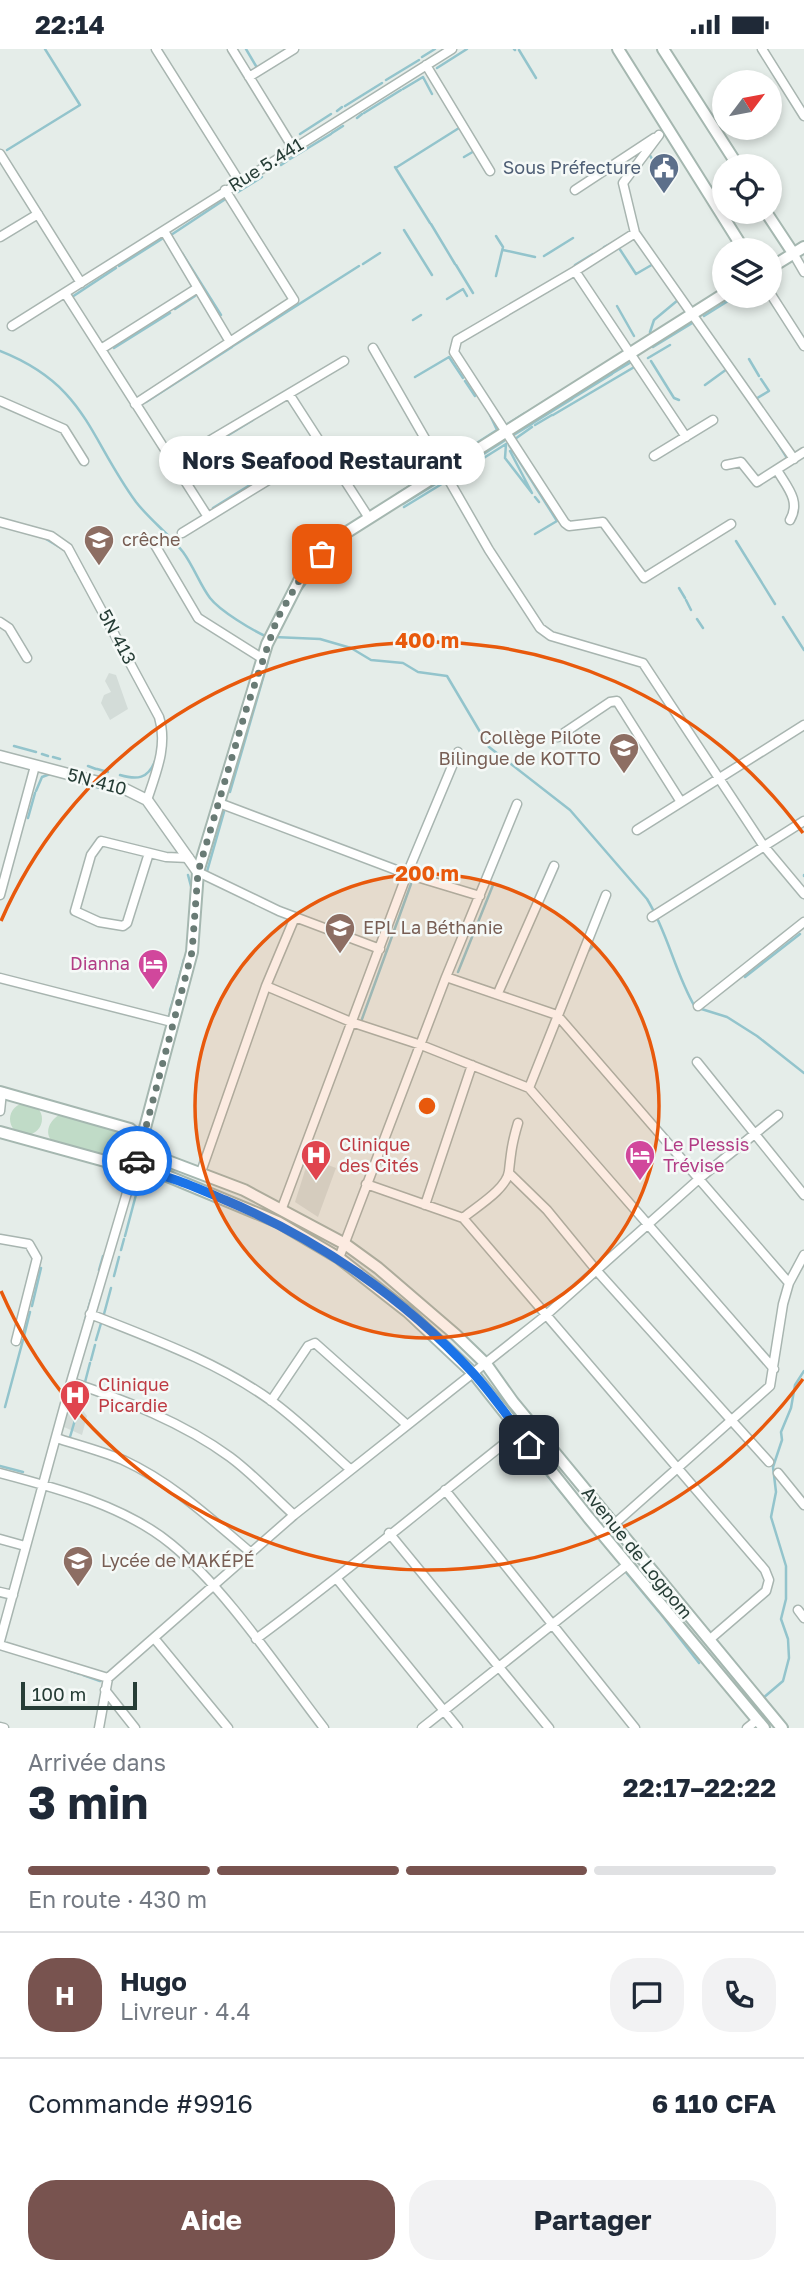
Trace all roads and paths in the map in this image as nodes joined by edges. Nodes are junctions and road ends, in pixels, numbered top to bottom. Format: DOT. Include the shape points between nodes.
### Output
graph roads {
  1 [pos="156,49"];
  2 [pos="232,49"];
  3 [pos="294,49"];
  4 [pos="452,49"];
  5 [pos="618,49"];
  6 [pos="663,49"];
  7 [pos="762,49"];
  8 [pos="426,65"];
  9 [pos="249,77"];
  10 [pos="804,116"];
  11 [pos="664,132"];
  12 [pos="293,148"];
  13 [pos="0,154"];
  14 [pos="730,154"];
  15 [pos="490,171"];
  16 [pos="239,181"];
  17 [pos="225,190"];
  18 [pos="575,190"];
  19 [pos="38,214"];
  20 [pos="774,224"];
  21 [pos="164,231"];
  22 [pos="635,233"];
  23 [pos="0,237"];
  24 [pos="736,238"];
  25 [pos="804,247"];
  26 [pos="793,253"];
  27 [pos="782,260"];
  28 [pos="575,271"];
  29 [pos="804,272"];
  30 [pos="81,283"];
  31 [pos="196,289"];
  32 [pos="65,293"];
  33 [pos="712,303"];
  34 [pos="780,308"];
  35 [pos="693,315"];
  36 [pos="12,326"];
  37 [pos="230,342"];
  38 [pos="804,346"];
  39 [pos="373,348"];
  40 [pos="101,349"];
  41 [pos="633,354"];
  42 [pos="344,361"];
  43 [pos="289,394"];
  44 [pos="0,401"];
  45 [pos="135,404"];
  46 [pos="713,419"];
  47 [pos="505,434"];
  48 [pos="685,437"];
  49 [pos="324,446"];
  50 [pos="804,452"];
  51 [pos="654,456"];
  52 [pos="794,459"];
  53 [pos="85,461"];
  54 [pos="172,463"];
  55 [pos="726,465"];
  56 [pos="778,470"];
  57 [pos="442,472"];
  58 [pos="208,517"];
  59 [pos="369,517"];
  60 [pos="790,520"];
  61 [pos="0,522"];
  62 [pos="730,524"];
  63 [pos="182,533"];
  64 [pos="155,545"];
  65 [pos="0,622"];
  66 [pos="27,658"];
  67 [pos="263,659"];
  68 [pos="804,725"];
  69 [pos="558,737"];
  70 [pos="458,752"];
  71 [pos="0,756"];
  72 [pos="35,766"];
  73 [pos="719,777"];
  74 [pos="148,800"];
  75 [pos="681,801"];
  76 [pos="219,803"];
  77 [pos="517,804"];
  78 [pos="804,821"];
  79 [pos="637,830"];
  80 [pos="763,845"];
  81 [pos="149,853"];
  82 [pos="189,858"];
  83 [pos="554,866"];
  84 [pos="198,872"];
  85 [pos="407,874"];
  86 [pos="804,894"];
  87 [pos="0,895"];
  88 [pos="606,895"];
  89 [pos="480,896"];
  90 [pos="295,917"];
  91 [pos="652,917"];
  92 [pos="804,922"];
  93 [pos="380,949"];
  94 [pos="446,977"];
  95 [pos="0,978"];
  96 [pos="266,986"];
  97 [pos="498,993"];
  98 [pos="698,1006"];
  99 [pos="557,1015"];
  100 [pos="172,1022"];
  101 [pos="351,1022"];
  102 [pos="421,1045"];
  103 [pos="697,1062"];
  104 [pos="472,1065"];
  105 [pos="529,1088"];
  106 [pos="1,1092"];
  107 [pos="0,1111"];
  108 [pos="778,1115"];
  109 [pos="518,1123"];
  110 [pos="0,1132"];
  111 [pos="754,1134"];
  112 [pos="143,1142"];
  113 [pos="134,1169"];
  114 [pos="201,1172"];
  115 [pos="509,1173"];
  116 [pos="699,1178"];
  117 [pos="366,1184"];
  118 [pos="804,1195"];
  119 [pos="425,1205"];
  120 [pos="282,1208"];
  121 [pos="463,1218"];
  122 [pos="649,1226"];
  123 [pos="0,1239"];
  124 [pos="345,1244"];
  125 [pos="804,1255"];
  126 [pos="339,1258"];
  127 [pos="597,1271"];
  128 [pos="789,1283"];
  129 [pos="90,1314"];
  130 [pos="545,1316"];
  131 [pos="16,1341"];
  132 [pos="486,1364"];
  133 [pos="774,1369"];
  134 [pos="474,1374"];
  135 [pos="71,1382"];
  136 [pos="271,1401"];
  137 [pos="733,1422"];
  138 [pos="406,1424"];
  139 [pos="519,1432"];
  140 [pos="56,1438"];
  141 [pos="769,1462"];
  142 [pos="349,1469"];
  143 [pos="680,1469"];
  144 [pos="0,1473"];
  145 [pos="778,1473"];
  146 [pos="42,1484"];
  147 [pos="445,1490"];
  148 [pos="804,1505"];
  149 [pos="294,1515"];
  150 [pos="614,1525"];
  151 [pos="389,1533"];
  152 [pos="603,1535"];
  153 [pos="0,1539"];
  154 [pos="25,1546"];
  155 [pos="250,1552"];
  156 [pos="627,1565"];
  157 [pos="337,1579"];
  158 [pos="212,1585"];
  159 [pos="0,1592"];
  160 [pos="13,1595"];
  161 [pos="553,1626"];
  162 [pos="154,1638"];
  163 [pos="256,1639"];
  164 [pos="709,1640"];
  165 [pos="0,1643"];
  166 [pos="499,1667"];
  167 [pos="108,1678"];
  168 [pos="105,1690"];
  169 [pos="443,1709"];
  170 [pos="761,1724"];
  171 [pos="100,1728"];
  172 [pos="135,1728"];
  173 [pos="228,1728"];
  174 [pos="324,1728"];
  175 [pos="422,1728"];
  176 [pos="458,1728"];
  177 [pos="550,1728"];
  178 [pos="635,1728"];
  179 [pos="747,1728"];
  180 [pos="782,1728"];
  1 -- 16 [label="street"];
  2 -- 9 [label="street"];
  3 -- 9 [label="street"];
  4 -- 8 [label="street, Rue 5.441"];
  5 -- 11 [label="main road"];
  6 -- 14 [label="main road"];
  7 -- 10 [label="street"];
  8 -- 12 [label="street, Rue 5.441"];
  8 -- 15 [label="street"];
  9 -- 12 [label="street"];
  11 -- 18 [label="street"];
  11 -- 22 [label="street" via="623,183"];
  11 -- 24 [label="main road"];
  12 -- 16 [label="street, Rue 5.441"];
  13 -- 19 [label="street"];
  16 -- 17 [label="street, Rue 5.441"];
  17 -- 21 [label="street, Rue 5.441"];
  17 -- 37 [label="street" via="294,300"];
  19 -- 23 [label="street"];
  19 -- 30 [label="street"];
  20 -- 26 [label="main road"];
  21 -- 30 [label="street, Rue 5.441"];
  21 -- 31 [label="street"];
  22 -- 28 [label="street"];
  22 -- 35 [label="street"];
  25 -- 26 [label="main road"];
  26 -- 27 [label="main road"];
  26 -- 29 [label="street"];
  28 -- 41 [label="street"];
  28 -- 47 [label="street" via="454,345"];
  30 -- 32 [label="street, Rue 5.441"];
  31 -- 37 [label="street"];
  31 -- 40 [label="street"];
  32 -- 36 [label="street, Rue 5.441"];
  32 -- 40 [label="street"];
  33 -- 35 [label="main road"];
  34 -- 38 [label="street"];
  35 -- 41 [label="main road"];
  35 -- 52 [label="street"];
  37 -- 45 [label="street"];
  39 -- 57 [label="street"];
  40 -- 45 [label="street"];
  41 -- 47 [label="main road"];
  41 -- 48 [label="street"];
  42 -- 43 [label="street"];
  43 -- 49 [label="street"];
  43 -- 54 [label="street"];
  44 -- 53 [label="street" via="64,429"];
  45 -- 54 [label="street"];
  46 -- 48 [label="street"];
  47 -- 57 [label="main road"];
  47 -- 62 [label="street" via="565,523 603,522 644,577"];
  48 -- 51 [label="street"];
  49 -- 58 [label="street"];
  49 -- 59 [label="street"];
  50 -- 52 [label="street"];
  52 -- 56 [label="street"];
  54 -- 58 [label="street"];
  55 -- 56 [label="street" via="741,462 757,482"];
  56 -- 60 [label="street" via="796,506"];
  57 -- 59 [label="main road"];
  57 -- 73 [label="street" via="540,628 551,636 643,663"];
  58 -- 63 [label="street"];
  59 -- 67 [label="main road" via="313,563 277,619"];
  61 -- 74 [label="street, 5N 413" via="64,543 147,694 164,731"];
  64 -- 67 [label="street" via="198,618"];
  65 -- 66 [label="street" via="9,628"];
  67 -- 76 [label="main road"];
  68 -- 73 [label="street"];
  69 -- 75 [label="street" via="617,701"];
  70 -- 85 [label="street"];
  71 -- 72 [label="street, 5N.410"];
  72 -- 74 [label="street, 5N.410" via="125,789"];
  72 -- 87 [label="street"];
  73 -- 75 [label="street"];
  73 -- 80 [label="street"];
  74 -- 82 [label="street, 5N.410"];
  75 -- 79 [label="street"];
  76 -- 84 [label="main road"];
  76 -- 85 [label="street"];
  77 -- 89 [label="street"];
  78 -- 80 [label="street"];
  80 -- 86 [label="street"];
  80 -- 91 [label="street"];
  81 -- 81 [label="street" via="97,843 75,911 99,922 127,923"];
  81 -- 82 [label="street"];
  82 -- 84 [label="street, 5N.410"];
  83 -- 97 [label="street"];
  84 -- 90 [label="street"];
  84 -- 100 [label="main road" via="196,930"];
  85 -- 89 [label="street"];
  85 -- 93 [label="street"];
  88 -- 99 [label="street"];
  89 -- 94 [label="street"];
  90 -- 93 [label="street"];
  90 -- 96 [label="street"];
  92 -- 98 [label="street"];
  93 -- 101 [label="street"];
  94 -- 97 [label="street"];
  94 -- 102 [label="street"];
  95 -- 100 [label="street"];
  96 -- 101 [label="street"];
  96 -- 114 [label="street"];
  97 -- 99 [label="street"];
  99 -- 105 [label="street"];
  99 -- 116 [label="street"];
  100 -- 112 [label="main road"];
  101 -- 102 [label="street"];
  101 -- 120 [label="street"];
  102 -- 104 [label="street"];
  102 -- 117 [label="street"];
  103 -- 111 [label="street"];
  104 -- 105 [label="street"];
  104 -- 119 [label="street"];
  105 -- 122 [label="street"];
  106 -- 107 [label="street"];
  106 -- 112 [label="main road, Avenue de Logpom" via="130,1129"];
  108 -- 111 [label="street"];
  109 -- 115 [label="street"];
  110 -- 113 [label="main road, Avenue de Logpom"];
  111 -- 116 [label="street"];
  111 -- 118 [label="street"];
  112 -- 113 [label="main road"];
  112 -- 114 [label="main road, Avenue de Logpom" via="165,1160"];
  113 -- 126 [label="main road, Avenue de Logpom" via="160,1173 278,1222"];
  113 -- 129 [label="street"];
  114 -- 120 [label="main road, Avenue de Logpom"];
  115 -- 121 [label="street" via="500,1187"];
  115 -- 127 [label="street" via="547,1210"];
  116 -- 122 [label="street"];
  116 -- 128 [label="street"];
  117 -- 119 [label="street"];
  117 -- 124 [label="street"];
  119 -- 121 [label="street"];
  120 -- 124 [label="main road, Avenue de Logpom"];
  121 -- 130 [label="street"];
  122 -- 127 [label="street"];
  122 -- 133 [label="street"];
  123 -- 131 [label="street" via="29,1244 37,1258"];
  124 -- 126 [label="street"];
  124 -- 132 [label="main road, Avenue de Logpom"];
  125 -- 128 [label="street"];
  126 -- 134 [label="main road, Avenue de Logpom" via="408,1312"];
  127 -- 130 [label="street"];
  127 -- 137 [label="street"];
  128 -- 133 [label="street"];
  129 -- 135 [label="street"];
  129 -- 136 [label="street" via="224,1371"];
  130 -- 132 [label="street"];
  130 -- 143 [label="street"];
  132 -- 134 [label="street"];
  132 -- 150 [label="main road, Avenue de Logpom"];
  133 -- 137 [label="street" via="770,1386"];
  134 -- 138 [label="street"];
  134 -- 139 [label="main road, Avenue de Logpom"];
  135 -- 140 [label="street"];
  135 -- 149 [label="street" via="135,1405 192,1433 231,1457"];
  136 -- 138 [label="street" via="308,1346 316,1343"];
  136 -- 142 [label="street"];
  137 -- 141 [label="street"];
  137 -- 143 [label="street"];
  138 -- 142 [label="street"];
  139 -- 147 [label="street"];
  139 -- 152 [label="main road, Avenue de Logpom"];
  140 -- 146 [label="street"];
  140 -- 155 [label="street" via="144,1471 193,1504"];
  142 -- 149 [label="street"];
  143 -- 150 [label="street"];
  143 -- 164 [label="street" via="757,1559 769,1580 761,1596"];
  144 -- 146 [label="street"];
  145 -- 148 [label="street"];
  146 -- 154 [label="street"];
  146 -- 158 [label="street" via="151,1530 172,1544"];
  147 -- 151 [label="street"];
  147 -- 161 [label="street"];
  149 -- 155 [label="street"];
  150 -- 152 [label="street"];
  150 -- 164 [label="main road, Avenue de Logpom"];
  151 -- 157 [label="street"];
  151 -- 166 [label="street"];
  152 -- 156 [label="main road, Avenue de Logpom"];
  153 -- 154 [label="street"];
  154 -- 160 [label="street"];
  155 -- 158 [label="street"];
  156 -- 161 [label="street"];
  156 -- 170 [label="main road, Avenue de Logpom"];
  157 -- 163 [label="street"];
  157 -- 169 [label="street"];
  158 -- 162 [label="street"];
  158 -- 163 [label="street"];
  159 -- 160 [label="street"];
  160 -- 165 [label="street"];
  161 -- 166 [label="street"];
  161 -- 178 [label="street"];
  162 -- 167 [label="street"];
  162 -- 173 [label="street"];
  163 -- 174 [label="street"];
  164 -- 180 [label="main road, Avenue de Logpom"];
  165 -- 167 [label="street"];
  166 -- 169 [label="street"];
  166 -- 177 [label="street"];
  167 -- 168 [label="street"];
  168 -- 171 [label="street"];
  168 -- 172 [label="street"];
  169 -- 175 [label="street"];
  169 -- 176 [label="street"];
  170 -- 179 [label="street"];
}
